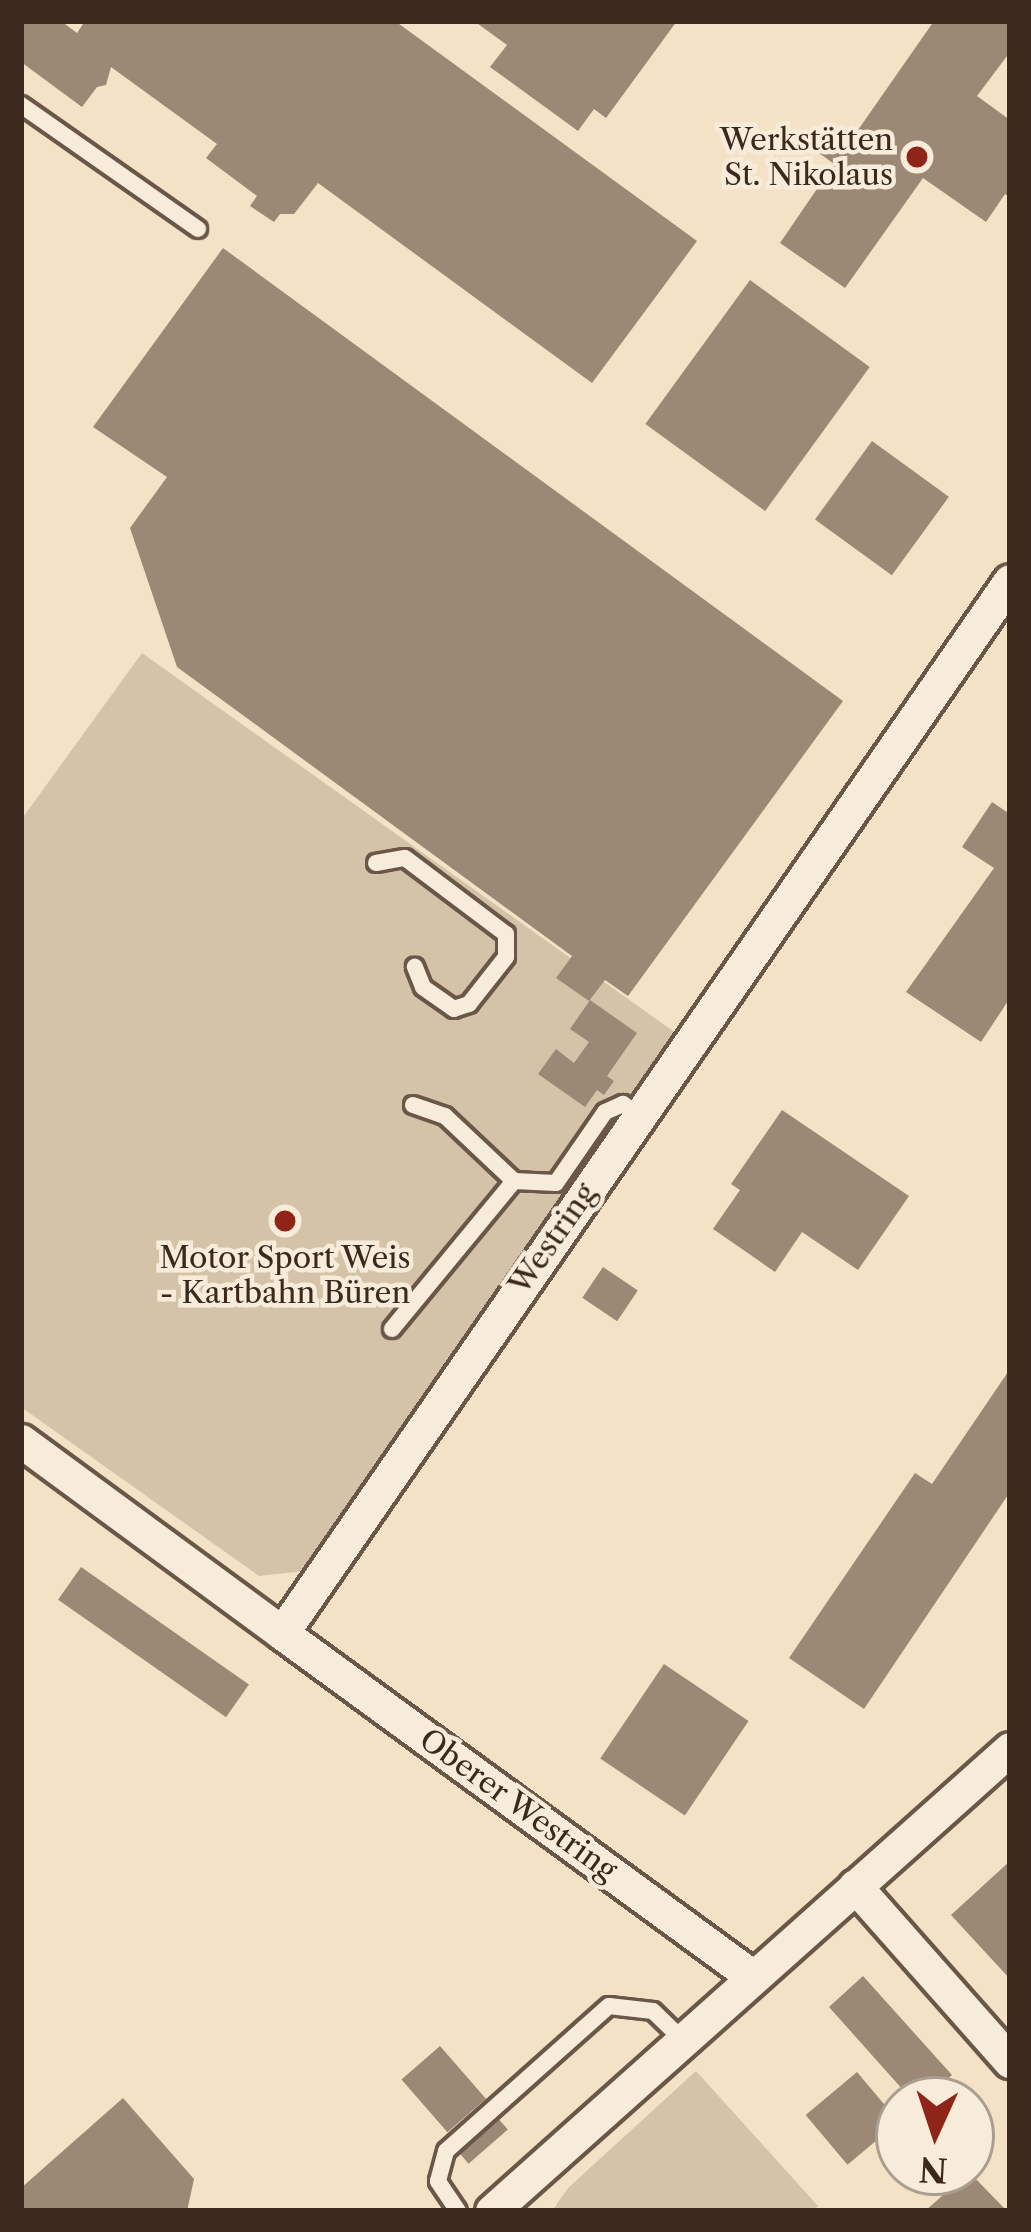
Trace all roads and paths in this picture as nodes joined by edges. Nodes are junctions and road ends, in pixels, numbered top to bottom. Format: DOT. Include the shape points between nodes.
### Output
graph roads {
  1 [pos="21,104"];
  2 [pos="198,229"];
  3 [pos="1010,580"];
  4 [pos="376,863"];
  5 [pos="415,967"];
  6 [pos="413,1106"];
  7 [pos="639,1115"];
  8 [pos="514,1181"];
  9 [pos="392,1329"];
  10 [pos="21,1441"];
  11 [pos="282,1633"];
  12 [pos="1010,1749"];
  13 [pos="855,1886"];
  14 [pos="753,1977"];
  15 [pos="684,2042"];
  16 [pos="1010,2061"];
  17 [pos="458,2211"];
  18 [pos="492,2211"];
  1 -- 2 [label="lane"];
  3 -- 7 [label="street, Westring"];
  4 -- 5 [label="lane" via="406,858 506,934 506,957 470,1004 454,1009 423,986"];
  6 -- 8 [label="lane" via="445,1116"];
  7 -- 8 [label="lane" via="623,1104 605,1112 556,1183"];
  7 -- 11 [label="street, Westring"];
  8 -- 9 [label="lane"];
  10 -- 11 [label="street"];
  11 -- 14 [label="street, Oberer Westring"];
  12 -- 13 [label="street"];
  13 -- 14 [label="street"];
  13 -- 16 [label="street"];
  14 -- 15 [label="street"];
  15 -- 17 [label="lane" via="653,2011 609,2006 446,2152 439,2182"];
  15 -- 18 [label="street"];
}
